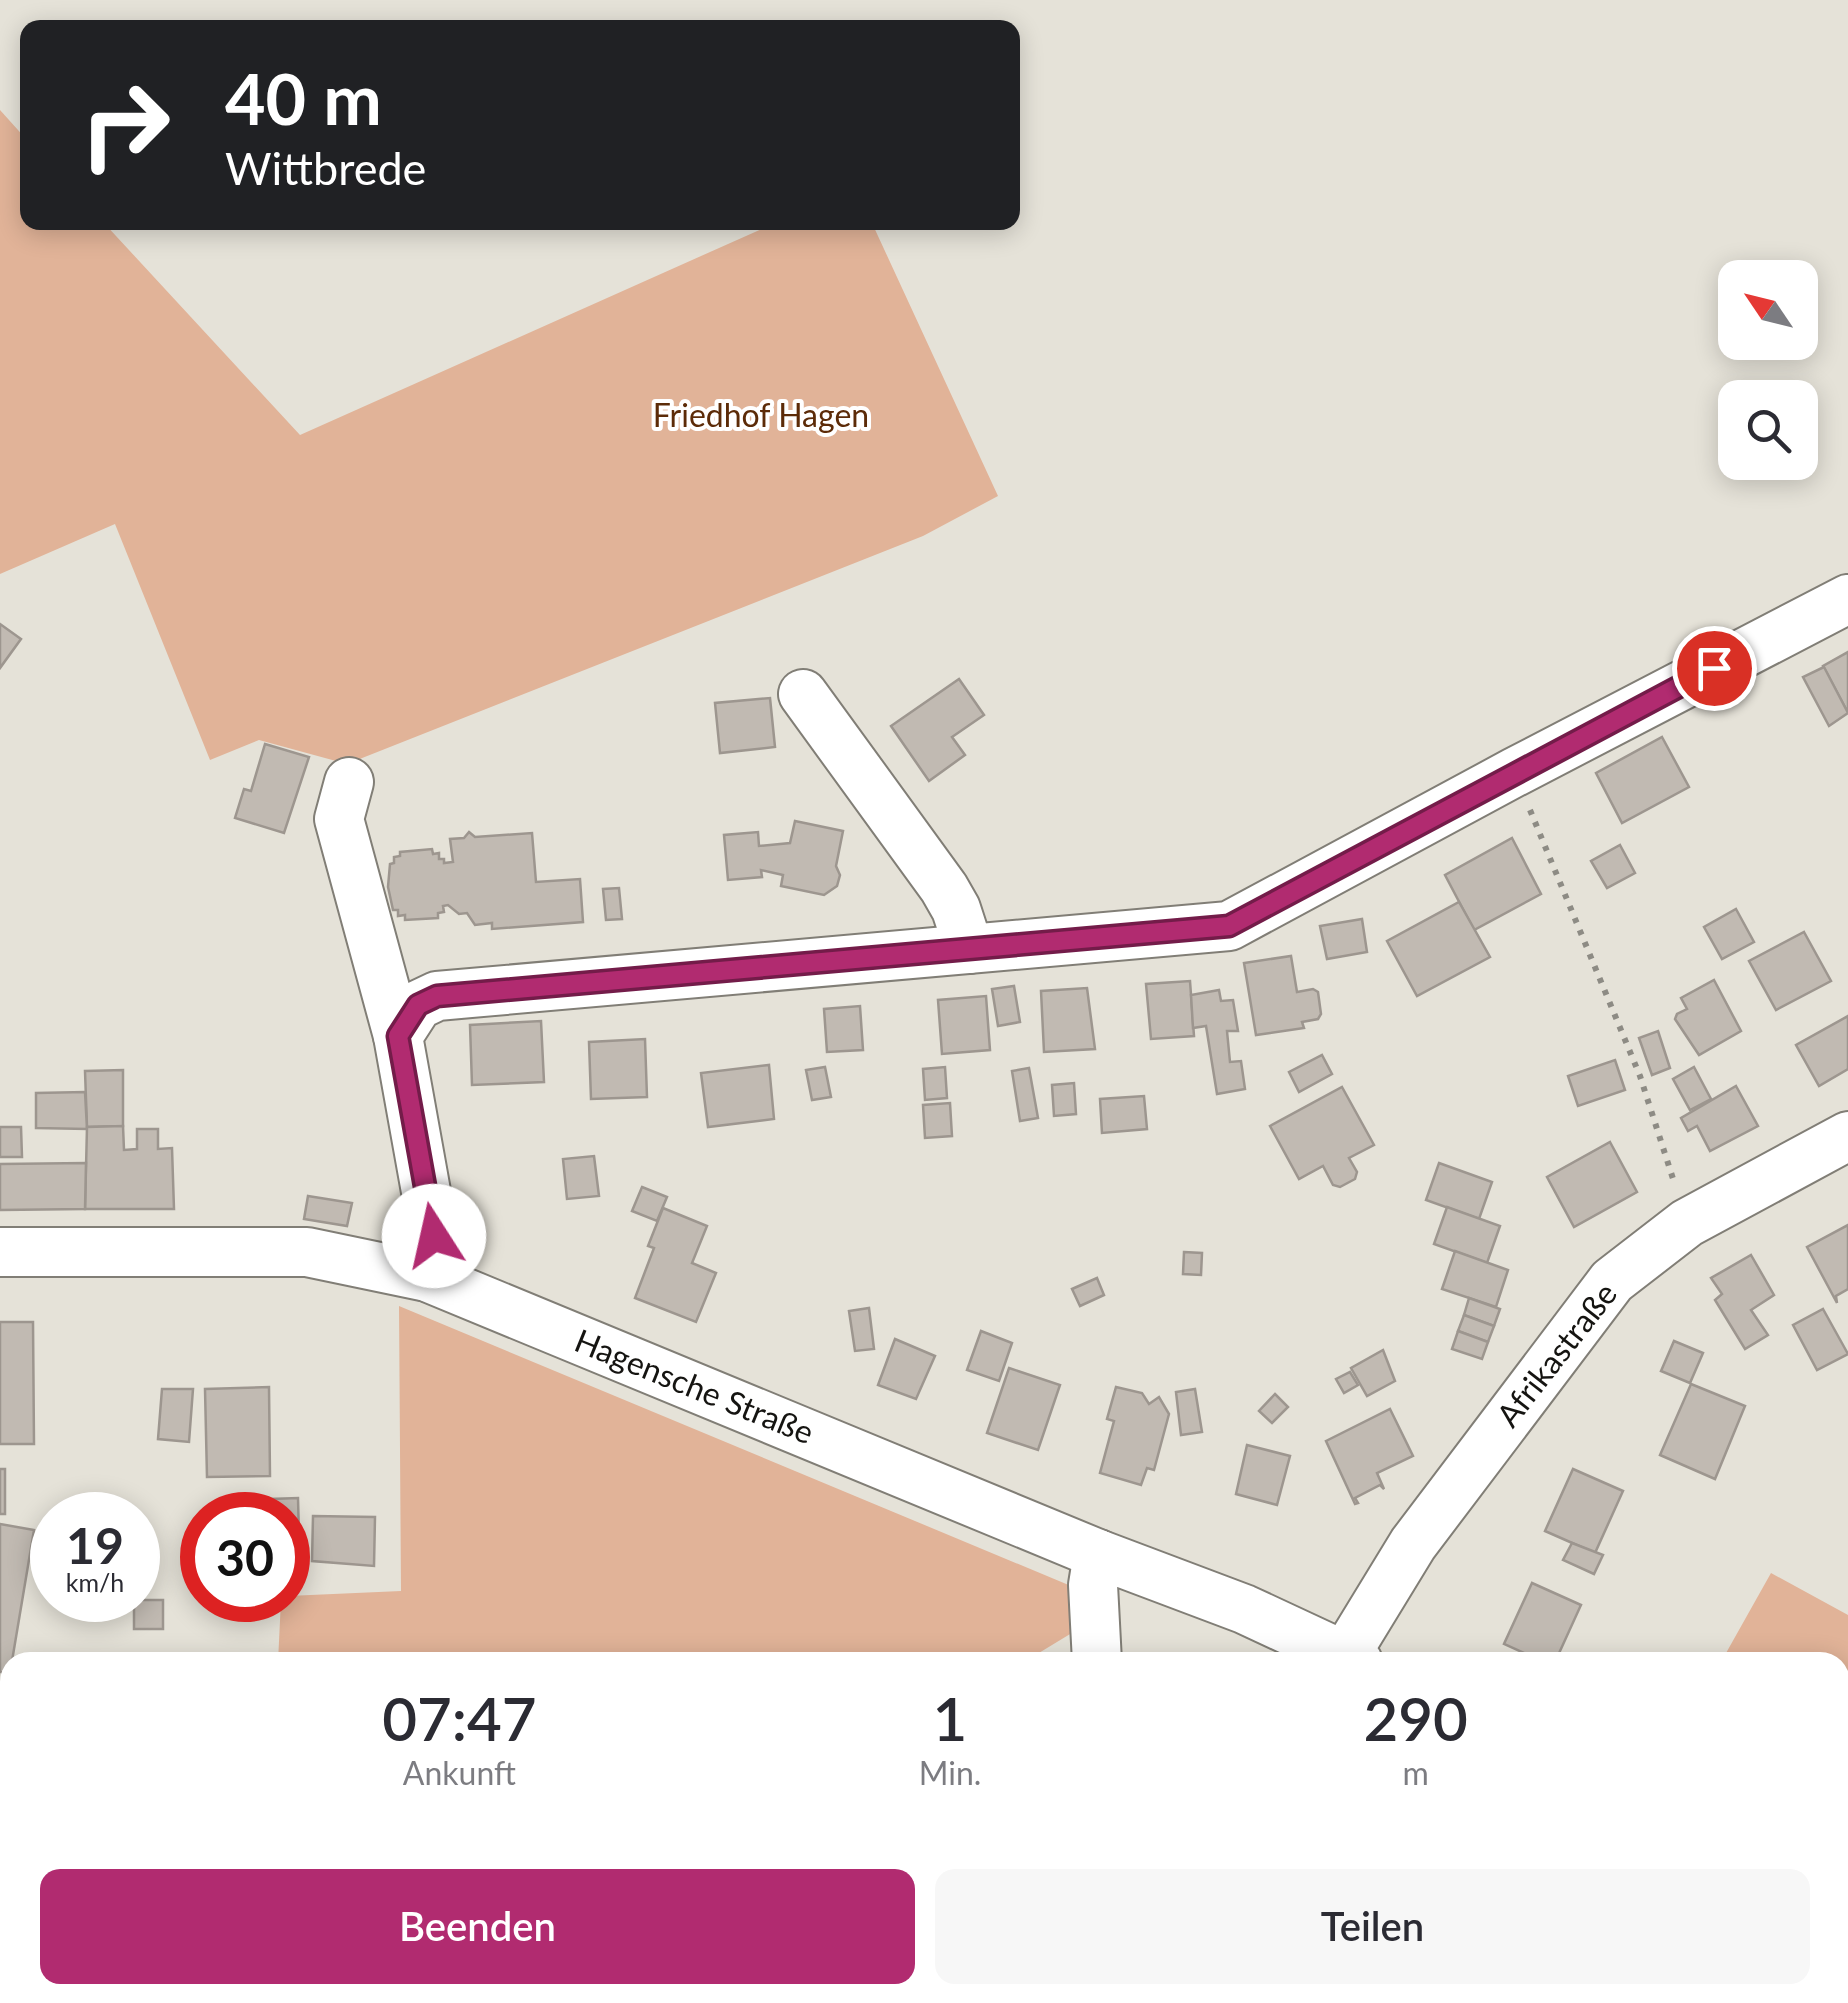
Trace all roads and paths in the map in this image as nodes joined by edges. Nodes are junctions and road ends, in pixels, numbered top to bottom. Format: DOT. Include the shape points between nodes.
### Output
graph roads {
  1 [pos="1848,599"];
  2 [pos="804,694"];
  3 [pos="1514,772"];
  4 [pos="349,782"];
  5 [pos="969,949"];
  6 [pos="398,1036"];
  7 [pos="1848,1136"];
  8 [pos="1687,1223"];
  9 [pos="0,1252"];
  10 [pos="426,1277"];
  11 [pos="1098,1554"];
  12 [pos="1096,1652"];
  13 [pos="1334,1652"];
  14 [pos="1355,1652"];
  1 -- 3 [label="street"];
  2 -- 5 [label="street" via="944,888"];
  3 -- 5 [label="street" via="1229,926"];
  3 -- 8 [label="path" via="1640,1076"];
  4 -- 6 [label="street" via="339,819"];
  5 -- 6 [label="street" via="437,996 418,1005"];
  6 -- 10 [label="street" via="434,1236"];
  7 -- 8 [label="street, Afrikastraße"];
  8 -- 14 [label="street, Afrikastraße" via="1612,1281 1413,1544"];
  9 -- 10 [label="street, Hagensche Straße" via="307,1252"];
  10 -- 11 [label="street, Hagensche Straße"];
  11 -- 12 [label="street" via="1092,1585"];
  11 -- 13 [label="street, Hagensche Straße" via="1244,1609"];
}
